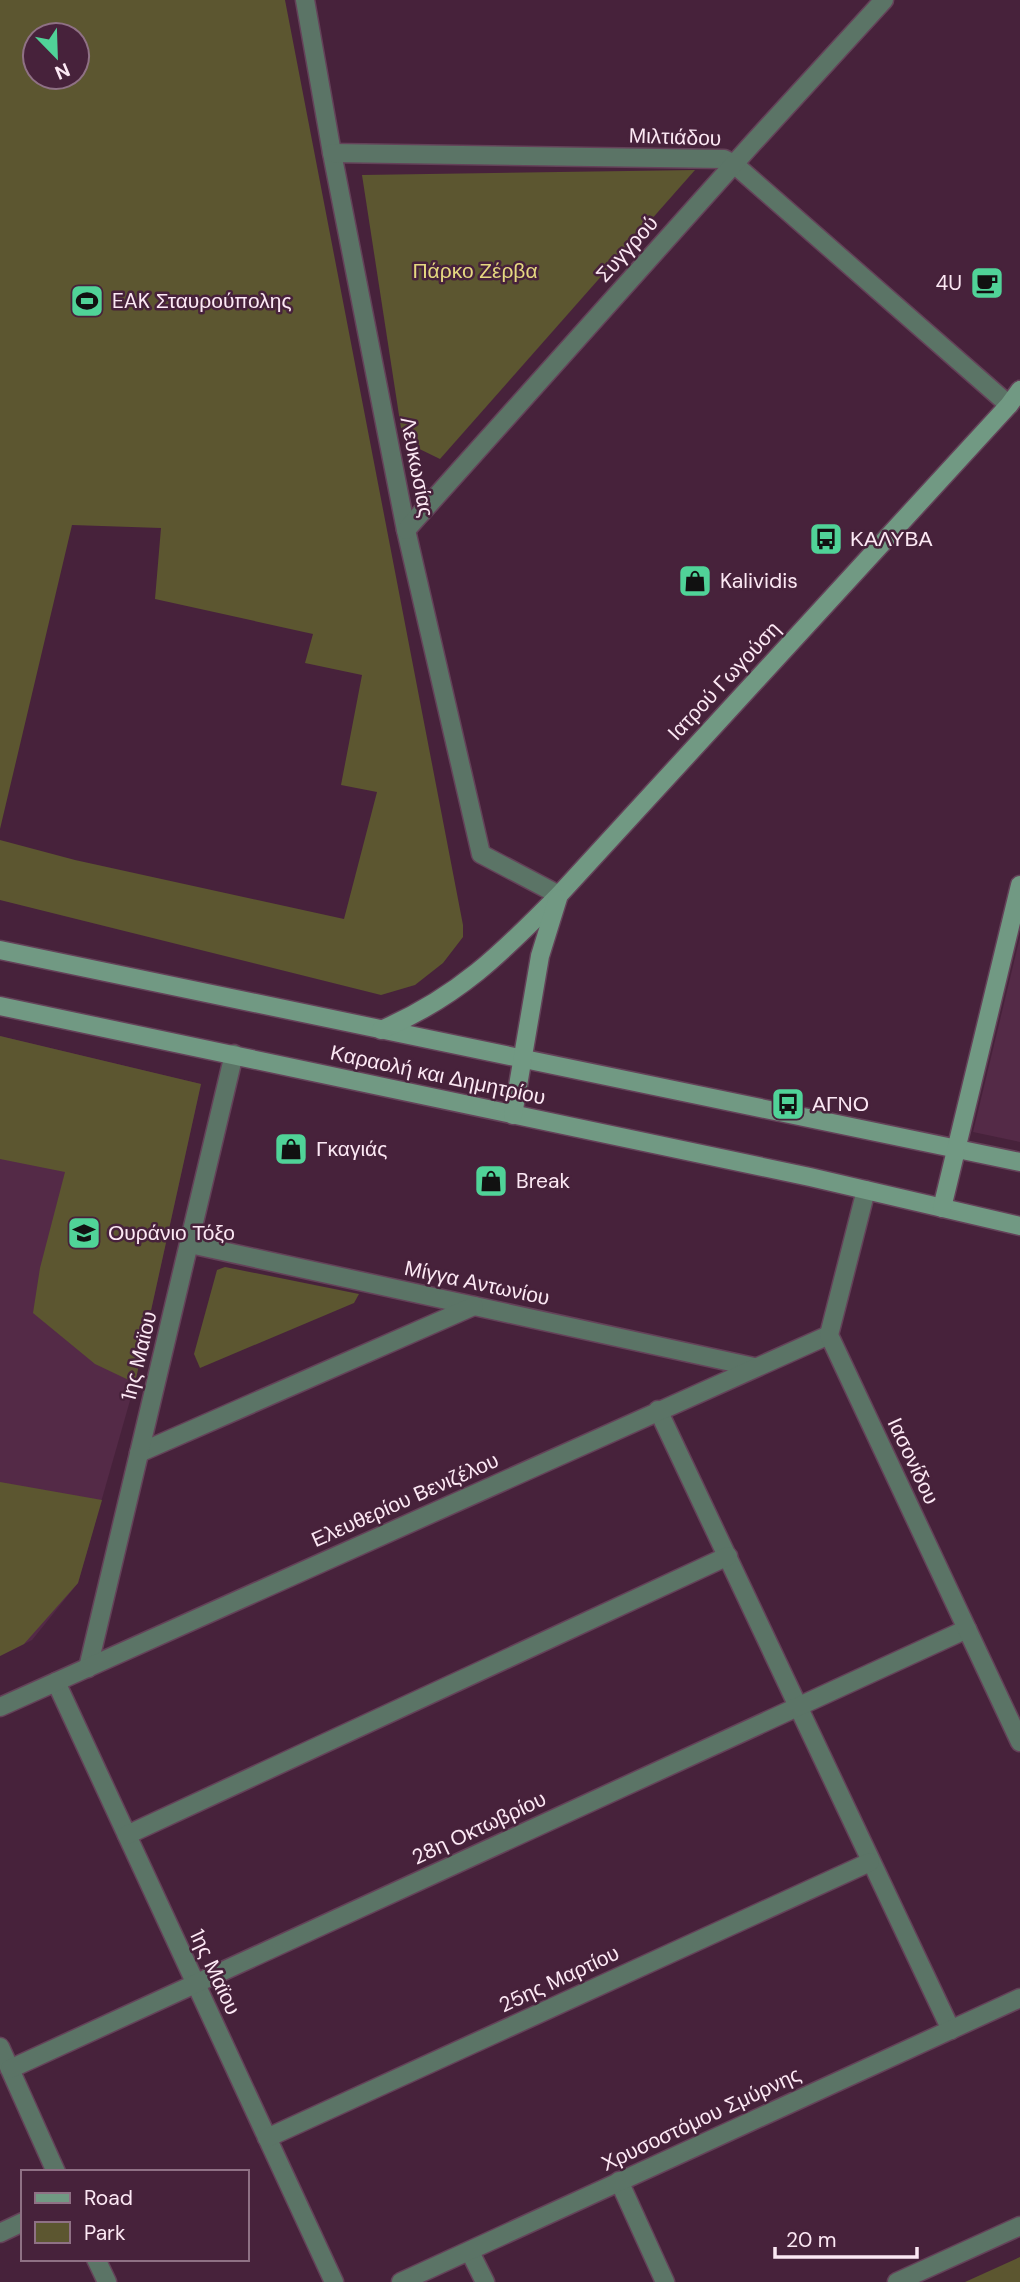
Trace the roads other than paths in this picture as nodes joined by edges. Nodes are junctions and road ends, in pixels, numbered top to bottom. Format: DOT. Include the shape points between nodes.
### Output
graph roads {
  1 [pos="305,0"];
  2 [pos="884,0"];
  3 [pos="332,153"];
  4 [pos="734,164"];
  5 [pos="1020,390"];
  6 [pos="1016,407"];
  7 [pos="406,530"];
  8 [pos="1020,885"];
  9 [pos="559,895"];
  10 [pos="0,950"];
  11 [pos="0,1006"];
  12 [pos="381,1030"];
  13 [pos="234,1054"];
  14 [pos="524,1058"];
  15 [pos="513,1115"];
  16 [pos="956,1150"];
  17 [pos="1020,1162"];
  18 [pos="866,1190"];
  19 [pos="942,1208"];
  20 [pos="1020,1226"];
  21 [pos="190,1244"];
  22 [pos="474,1306"];
  23 [pos="829,1335"];
  24 [pos="754,1367"];
  25 [pos="658,1410"];
  26 [pos="139,1452"];
  27 [pos="728,1556"];
  28 [pos="967,1629"];
  29 [pos="88,1668"];
  30 [pos="56,1682"];
  31 [pos="0,1707"];
  32 [pos="797,1707"];
  33 [pos="1020,1742"];
  34 [pos="127,1835"];
  35 [pos="870,1862"];
  36 [pos="195,1983"];
  37 [pos="1020,1998"];
  38 [pos="951,2030"];
  39 [pos="0,2048"];
  40 [pos="10,2069"];
  41 [pos="267,2138"];
  42 [pos="55,2170"];
  43 [pos="619,2181"];
  44 [pos="21,2223"];
  45 [pos="1020,2227"];
  46 [pos="0,2233"];
  47 [pos="470,2252"];
  48 [pos="97,2261"];
  49 [pos="107,2282"];
  50 [pos="334,2282"];
  51 [pos="401,2282"];
  52 [pos="485,2282"];
  53 [pos="665,2282"];
  54 [pos="897,2282"];
  1 -- 3 [label="street, Λευκωσίας"];
  2 -- 4 [label="street, Συγγρού"];
  3 -- 4 [label="street, Μιλτιάδου" via="724,159"];
  3 -- 7 [label="street, Λευκωσίας"];
  4 -- 6 [label="street, Μιλτιάδου"];
  4 -- 7 [label="street, Συγγρού"];
  5 -- 6 [label="main road, Ιατρού Γωγούση"];
  6 -- 9 [label="main road, Ιατρού Γωγούση"];
  7 -- 9 [label="street, Λευκωσίας" via="481,854"];
  8 -- 16 [label="main road"];
  9 -- 12 [label="main road, Ιατρού Γωγούση" via="481,971 428,1008"];
  9 -- 14 [label="main road" via="540,956"];
  10 -- 12 [label="main road, Καραολή και Δημητρίου"];
  11 -- 13 [label="main road, Καραολή και Δημητρίου"];
  12 -- 14 [label="main road, Καραολή και Δημητρίου"];
  13 -- 15 [label="main road, Καραολή και Δημητρίου"];
  13 -- 21 [label="street, 1ης Μαϊου"];
  14 -- 15 [label="main road"];
  14 -- 16 [label="main road, Καραολή και Δημητρίου"];
  15 -- 18 [label="main road, Καραολή και Δημητρίου"];
  16 -- 17 [label="main road"];
  16 -- 19 [label="main road"];
  18 -- 19 [label="main road, Καραολή και Δημητρίου"];
  18 -- 23 [label="street"];
  19 -- 20 [label="main road"];
  21 -- 22 [label="street, Μίγγα Αντωνίου"];
  21 -- 26 [label="street, 1ης Μαϊου"];
  22 -- 24 [label="street, Μίγγα Αντωνίου"];
  22 -- 26 [label="street"];
  23 -- 24 [label="street, Ελευθερίου Βενιζέλου"];
  23 -- 28 [label="street, Ιασονίδου"];
  24 -- 25 [label="street, Ελευθερίου Βενιζέλου"];
  25 -- 27 [label="street"];
  25 -- 29 [label="street, Ελευθερίου Βενιζέλου"];
  26 -- 29 [label="street, 1ης Μαϊου"];
  27 -- 32 [label="street"];
  27 -- 34 [label="street"];
  28 -- 32 [label="street, 28η Οκτωβρίου"];
  28 -- 33 [label="street, Ιασονίδου"];
  29 -- 30 [label="street, Ελευθερίου Βενιζέλου"];
  30 -- 31 [label="street, Ελευθερίου Βενιζέλου"];
  30 -- 34 [label="street, 1ης Μαϊου"];
  32 -- 35 [label="street"];
  32 -- 36 [label="street, 28η Οκτωβρίου"];
  34 -- 36 [label="street, 1ης Μαϊου"];
  35 -- 38 [label="street"];
  35 -- 41 [label="street, 25ης Μαρτίου"];
  36 -- 40 [label="street, 28η Οκτωβρίου"];
  36 -- 41 [label="street, 1ης Μαϊου"];
  37 -- 38 [label="street, Χρυσοστόμου Σμύρνης"];
  38 -- 43 [label="street, Χρυσοστόμου Σμύρνης"];
  39 -- 40 [label="street"];
  40 -- 42 [label="street"];
  41 -- 50 [label="street, 1ης Μαϊου"];
  43 -- 47 [label="street, Χρυσοστόμου Σμύρνης"];
  43 -- 53 [label="street"];
  44 -- 46 [label="street"];
  45 -- 54 [label="street"];
  47 -- 51 [label="street, Χρυσοστόμου Σμύρνης"];
  47 -- 52 [label="street"];
  48 -- 49 [label="street"];
}
